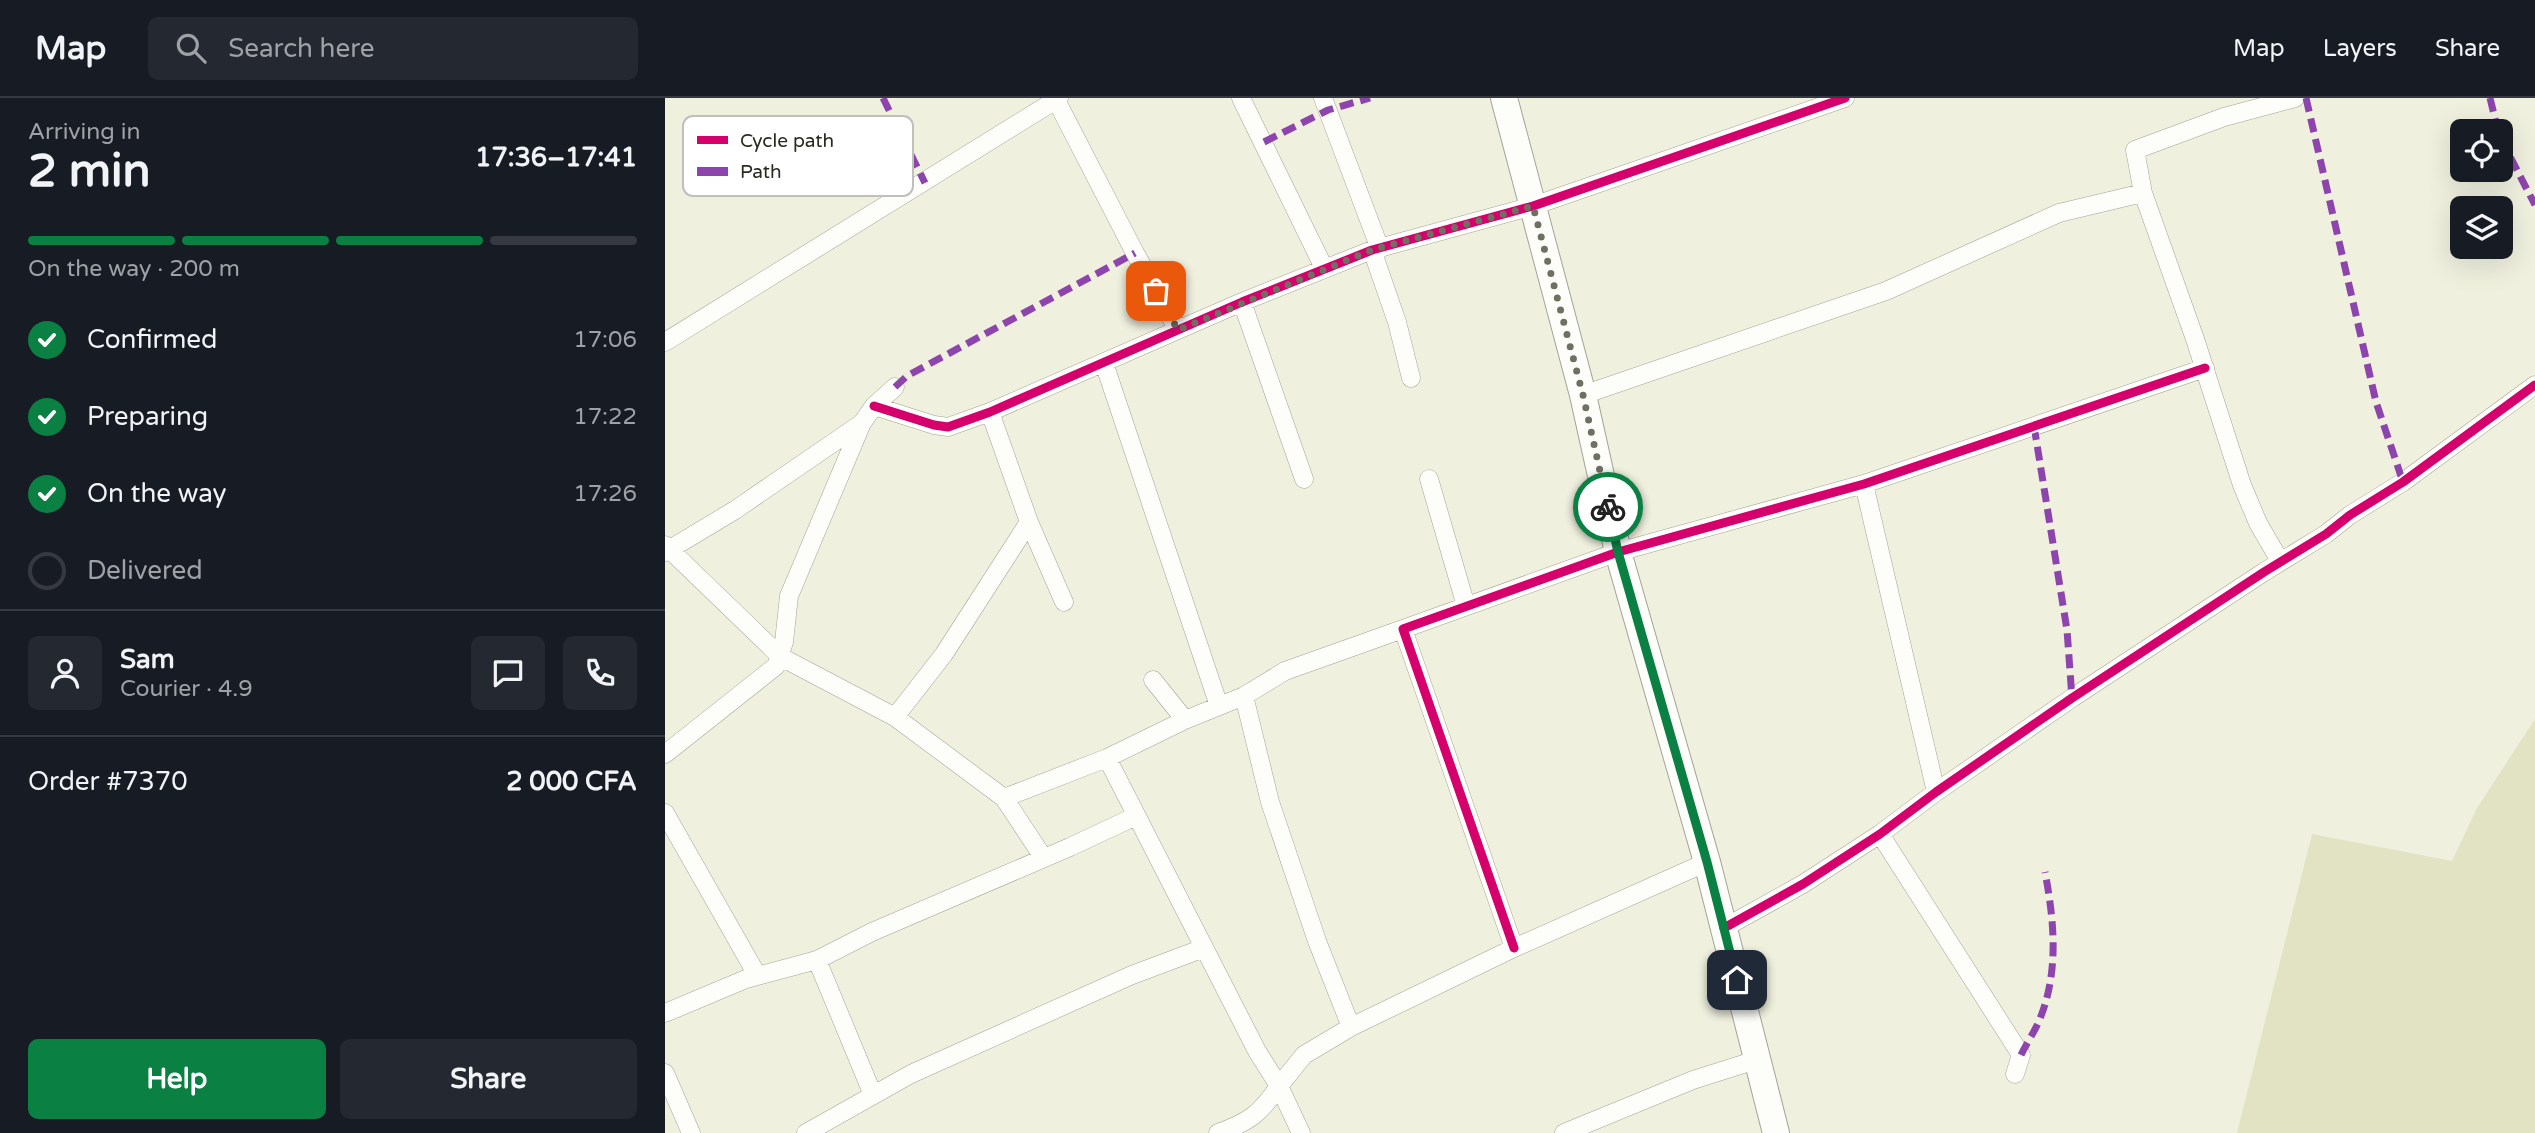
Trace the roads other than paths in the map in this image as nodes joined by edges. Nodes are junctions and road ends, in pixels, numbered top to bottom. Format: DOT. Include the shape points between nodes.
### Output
graph roads {
  1 [pos="1241,98"];
  2 [pos="1323,98"];
  3 [pos="1504,98"];
  4 [pos="1845,98"];
  5 [pos="2295,98"];
  6 [pos="1057,99"];
  7 [pos="913,188"];
  8 [pos="2143,193"];
  9 [pos="901,196"];
  10 [pos="1533,206"];
  11 [pos="1376,249"];
  12 [pos="1324,268"];
  13 [pos="1242,302"];
  14 [pos="1178,330"];
  15 [pos="665,342"];
  16 [pos="1104,363"];
  17 [pos="2205,368"];
  18 [pos="1412,378"];
  19 [pos="2535,385"];
  20 [pos="895,387"];
  21 [pos="1583,395"];
  22 [pos="874,406"];
  23 [pos="991,412"];
  24 [pos="862,423"];
  25 [pos="1304,479"];
  26 [pos="1429,479"];
  27 [pos="1864,484"];
  28 [pos="1029,522"];
  29 [pos="666,549"];
  30 [pos="1618,552"];
  31 [pos="2280,561"];
  32 [pos="1063,602"];
  33 [pos="1466,606"];
  34 [pos="1403,629"];
  35 [pos="781,657"];
  36 [pos="1153,680"];
  37 [pos="1244,696"];
  38 [pos="1219,706"];
  39 [pos="895,717"];
  40 [pos="1185,720"];
  41 [pos="665,754"];
  42 [pos="1107,758"];
  43 [pos="1936,792"];
  44 [pos="1004,798"];
  45 [pos="665,813"];
  46 [pos="1136,816"];
  47 [pos="1880,834"];
  48 [pos="1043,857"];
  49 [pos="1707,862"];
  50 [pos="1724,928"];
  51 [pos="1204,948"];
  52 [pos="1514,948"];
  53 [pos="817,960"];
  54 [pos="757,975"];
  55 [pos="665,1013"];
  56 [pos="1351,1027"];
  57 [pos="1756,1060"];
  58 [pos="665,1073"];
  59 [pos="2015,1074"];
  60 [pos="1279,1086"];
  61 [pos="873,1095"];
  62 [pos="691,1133"];
  63 [pos="806,1133"];
  64 [pos="1218,1133"];
  65 [pos="1301,1133"];
  66 [pos="1564,1133"];
  67 [pos="1776,1133"];
  1 -- 12 [label="street"];
  2 -- 11 [label="street"];
  3 -- 10 [label="main road"];
  4 -- 10 [label="street"];
  5 -- 8 [label="street" via="2224,117 2135,150"];
  6 -- 7 [label="street"];
  6 -- 14 [label="street"];
  8 -- 17 [label="street"];
  8 -- 21 [label="street" via="2059,213 1886,292"];
  9 -- 15 [label="street"];
  10 -- 11 [label="street"];
  10 -- 21 [label="main road"];
  11 -- 12 [label="street"];
  11 -- 18 [label="street"];
  12 -- 13 [label="street"];
  13 -- 14 [label="street"];
  13 -- 25 [label="street"];
  14 -- 16 [label="street"];
  16 -- 23 [label="street"];
  16 -- 38 [label="street"];
  17 -- 27 [label="street"];
  17 -- 31 [label="street" via="2242,485"];
  19 -- 31 [label="street" via="2403,482"];
  20 -- 22 [label="street"];
  21 -- 30 [label="main road"];
  22 -- 23 [label="street" via="949,427"];
  22 -- 24 [label="street"];
  23 -- 28 [label="street"];
  24 -- 29 [label="street" via="735,510"];
  24 -- 35 [label="street" via="789,596"];
  26 -- 33 [label="street"];
  27 -- 30 [label="street"];
  27 -- 43 [label="street"];
  28 -- 32 [label="street"];
  28 -- 39 [label="street" via="944,654"];
  29 -- 35 [label="street"];
  30 -- 33 [label="street"];
  30 -- 49 [label="main road"];
  31 -- 43 [label="street"];
  33 -- 34 [label="street"];
  34 -- 37 [label="street" via="1285,671"];
  34 -- 52 [label="street"];
  35 -- 39 [label="street"];
  35 -- 41 [label="street" via="770,673"];
  36 -- 40 [label="street"];
  37 -- 38 [label="street"];
  37 -- 56 [label="street" via="1270,802"];
  38 -- 40 [label="street"];
  39 -- 44 [label="street"];
  40 -- 42 [label="street"];
  42 -- 44 [label="street"];
  42 -- 46 [label="street"];
  43 -- 47 [label="street"];
  44 -- 48 [label="street"];
  45 -- 54 [label="street"];
  46 -- 48 [label="street"];
  46 -- 51 [label="street"];
  47 -- 50 [label="street"];
  47 -- 59 [label="street" via="2021,1055"];
  48 -- 53 [label="street"];
  49 -- 50 [label="main road"];
  49 -- 52 [label="street"];
  50 -- 57 [label="main road"];
  51 -- 60 [label="street"];
  51 -- 61 [label="street" via="911,1074"];
  52 -- 56 [label="street"];
  53 -- 54 [label="street"];
  53 -- 61 [label="street"];
  54 -- 55 [label="street"];
  56 -- 60 [label="street" via="1304,1055"];
  57 -- 66 [label="street" via="1682,1084"];
  57 -- 67 [label="main road"];
  58 -- 62 [label="street"];
  60 -- 64 [label="street" via="1256,1115"];
  60 -- 65 [label="street"];
  61 -- 63 [label="street"];
}
